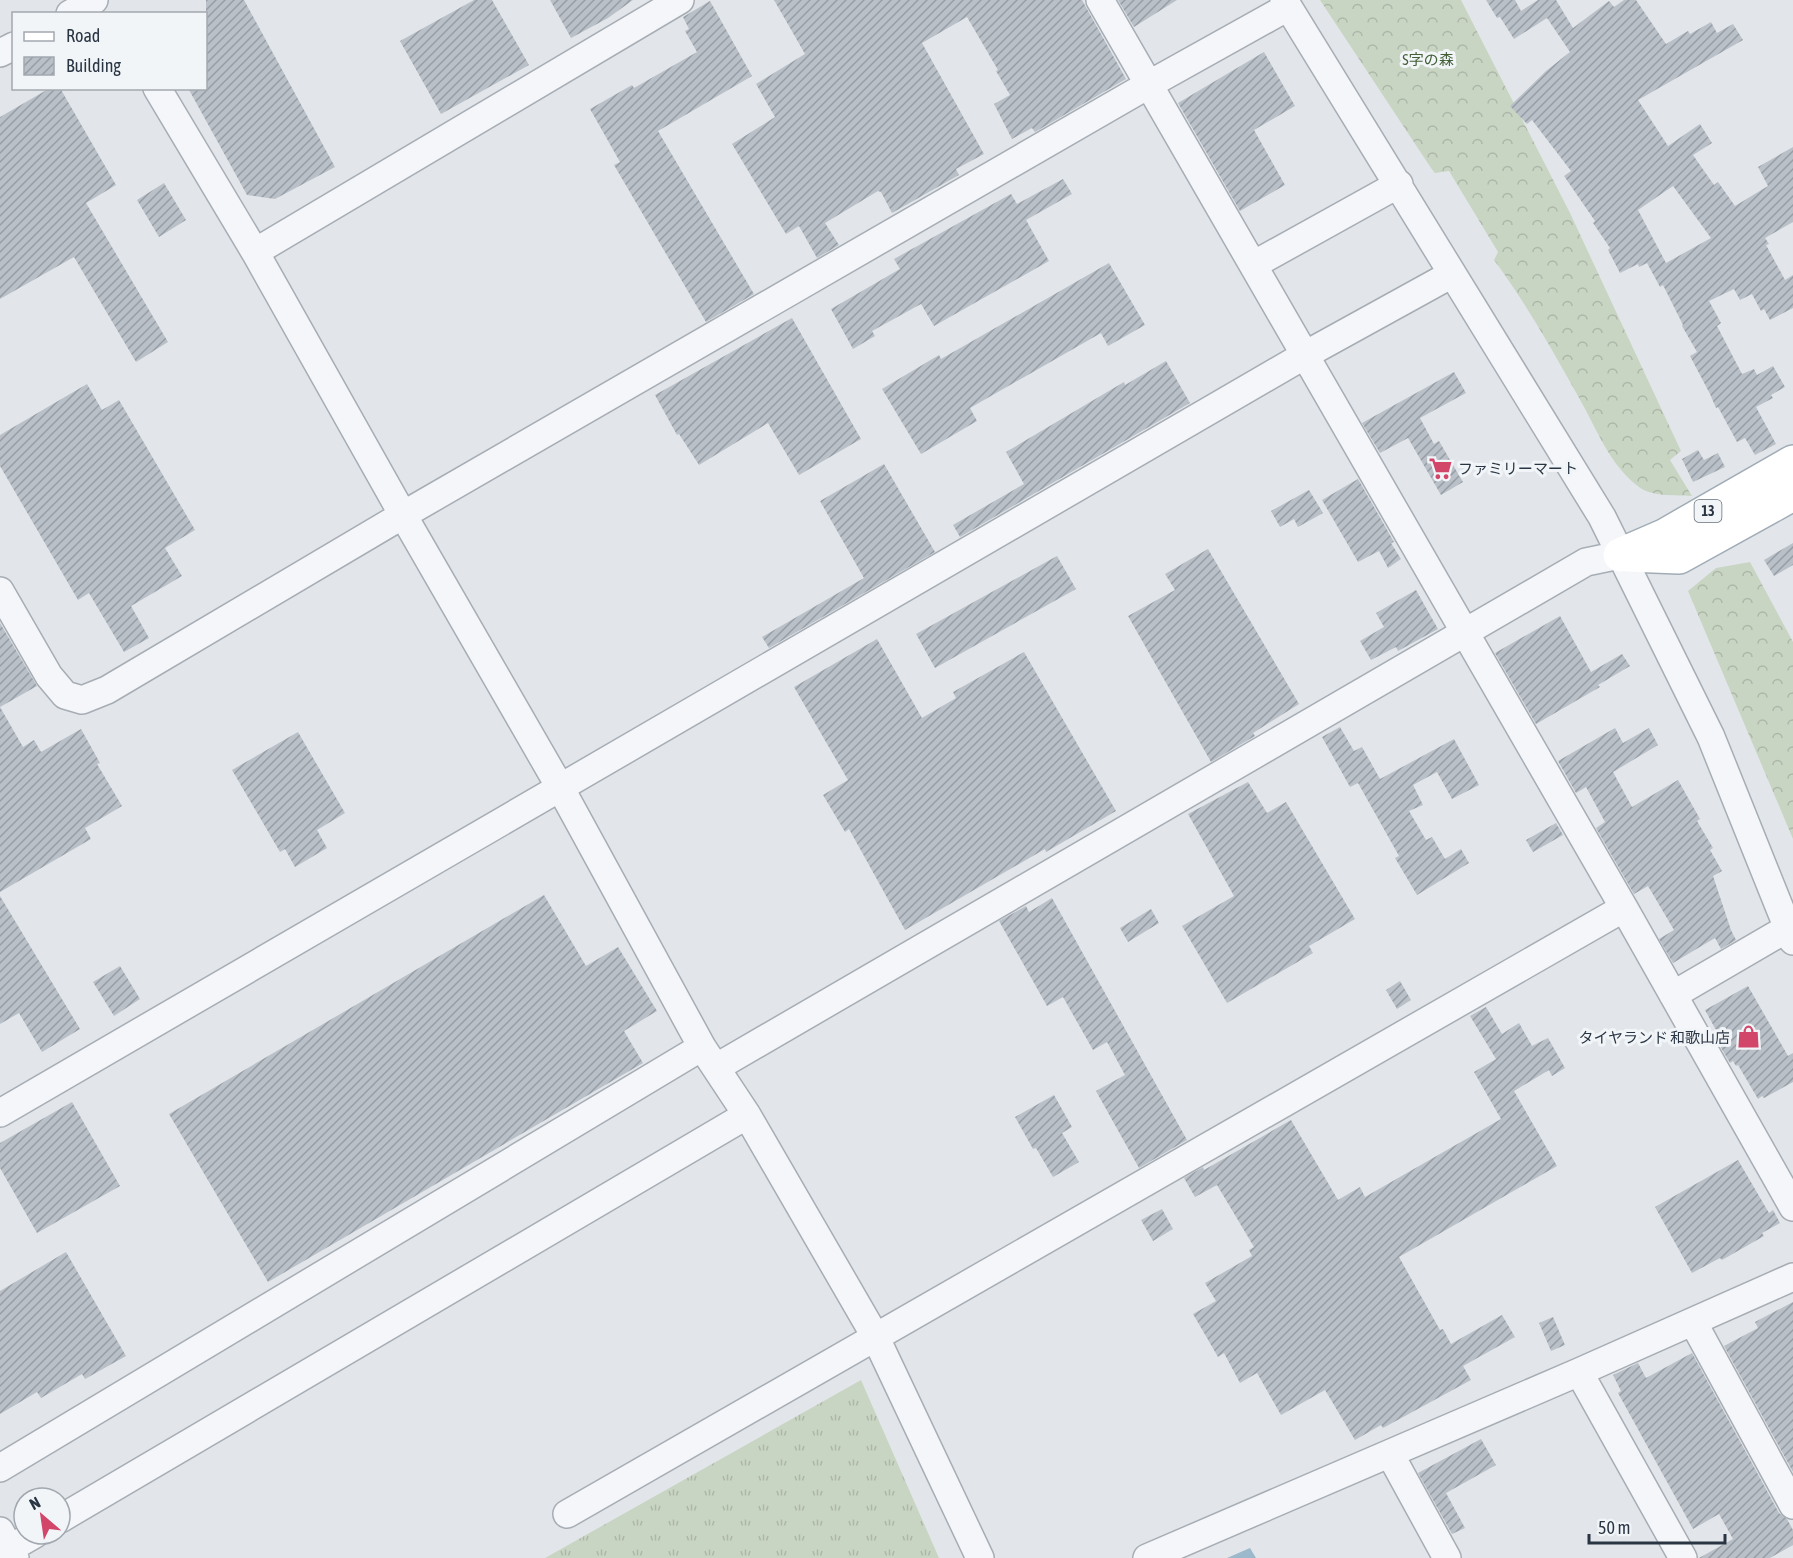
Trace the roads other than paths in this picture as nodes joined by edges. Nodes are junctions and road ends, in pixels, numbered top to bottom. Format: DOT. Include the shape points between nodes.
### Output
graph roads {
  1 [pos="94,0"];
  2 [pos="680,0"];
  3 [pos="1100,0"];
  4 [pos="1286,3"];
  5 [pos="73,12"];
  6 [pos="1148,85"];
  7 [pos="158,90"];
  8 [pos="1399,184"];
  9 [pos="255,252"];
  10 [pos="1252,265"];
  11 [pos="1452,274"];
  12 [pos="1305,355"];
  13 [pos="1793,462"];
  14 [pos="1793,494"];
  15 [pos="403,515"];
  16 [pos="1620,555"];
  17 [pos="0,591"];
  18 [pos="1465,633"];
  19 [pos="561,789"];
  20 [pos="1624,908"];
  21 [pos="1791,934"];
  22 [pos="1673,995"];
  23 [pos="710,1057"];
  24 [pos="0,1113"];
  25 [pos="747,1115"];
  26 [pos="1793,1207"];
  27 [pos="1793,1277"];
  28 [pos="1693,1322"];
  29 [pos="874,1336"];
  30 [pos="1579,1372"];
  31 [pos="1390,1454"];
  32 [pos="0,1467"];
  33 [pos="1793,1505"];
  34 [pos="72,1513"];
  35 [pos="567,1514"];
  36 [pos="980,1558"];
  37 [pos="1147,1558"];
  38 [pos="1447,1558"];
  39 [pos="1683,1558"];
  1 -- 5 [label="street"];
  2 -- 9 [label="street"];
  3 -- 6 [label="street"];
  4 -- 6 [label="street"];
  4 -- 8 [label="street"];
  6 -- 10 [label="street"];
  6 -- 15 [label="street"];
  7 -- 9 [label="street"];
  8 -- 10 [label="street"];
  8 -- 11 [label="street"];
  9 -- 15 [label="street"];
  10 -- 12 [label="street"];
  11 -- 12 [label="street"];
  11 -- 16 [label="street" via="1602,517"];
  12 -- 18 [label="street"];
  12 -- 19 [label="street"];
  13 -- 16 [label="main road, 13" via="1664,536"];
  14 -- 16 [label="main road, 13" via="1679,557"];
  15 -- 17 [label="street" via="107,690 82,700 65,695 49,675"];
  15 -- 19 [label="street"];
  16 -- 18 [label="street" via="1586,562"];
  16 -- 21 [label="street" via="1711,737"];
  18 -- 20 [label="street"];
  18 -- 23 [label="street"];
  19 -- 23 [label="street"];
  19 -- 24 [label="street"];
  20 -- 22 [label="street"];
  20 -- 29 [label="street"];
  21 -- 22 [label="street"];
  22 -- 26 [label="street"];
  23 -- 25 [label="street"];
  23 -- 32 [label="street"];
  25 -- 29 [label="street"];
  25 -- 34 [label="street"];
  27 -- 28 [label="street"];
  28 -- 30 [label="street"];
  28 -- 33 [label="street"];
  29 -- 35 [label="street"];
  29 -- 36 [label="street"];
  30 -- 31 [label="street"];
  30 -- 39 [label="street"];
  31 -- 37 [label="street"];
  31 -- 38 [label="street"];
}
